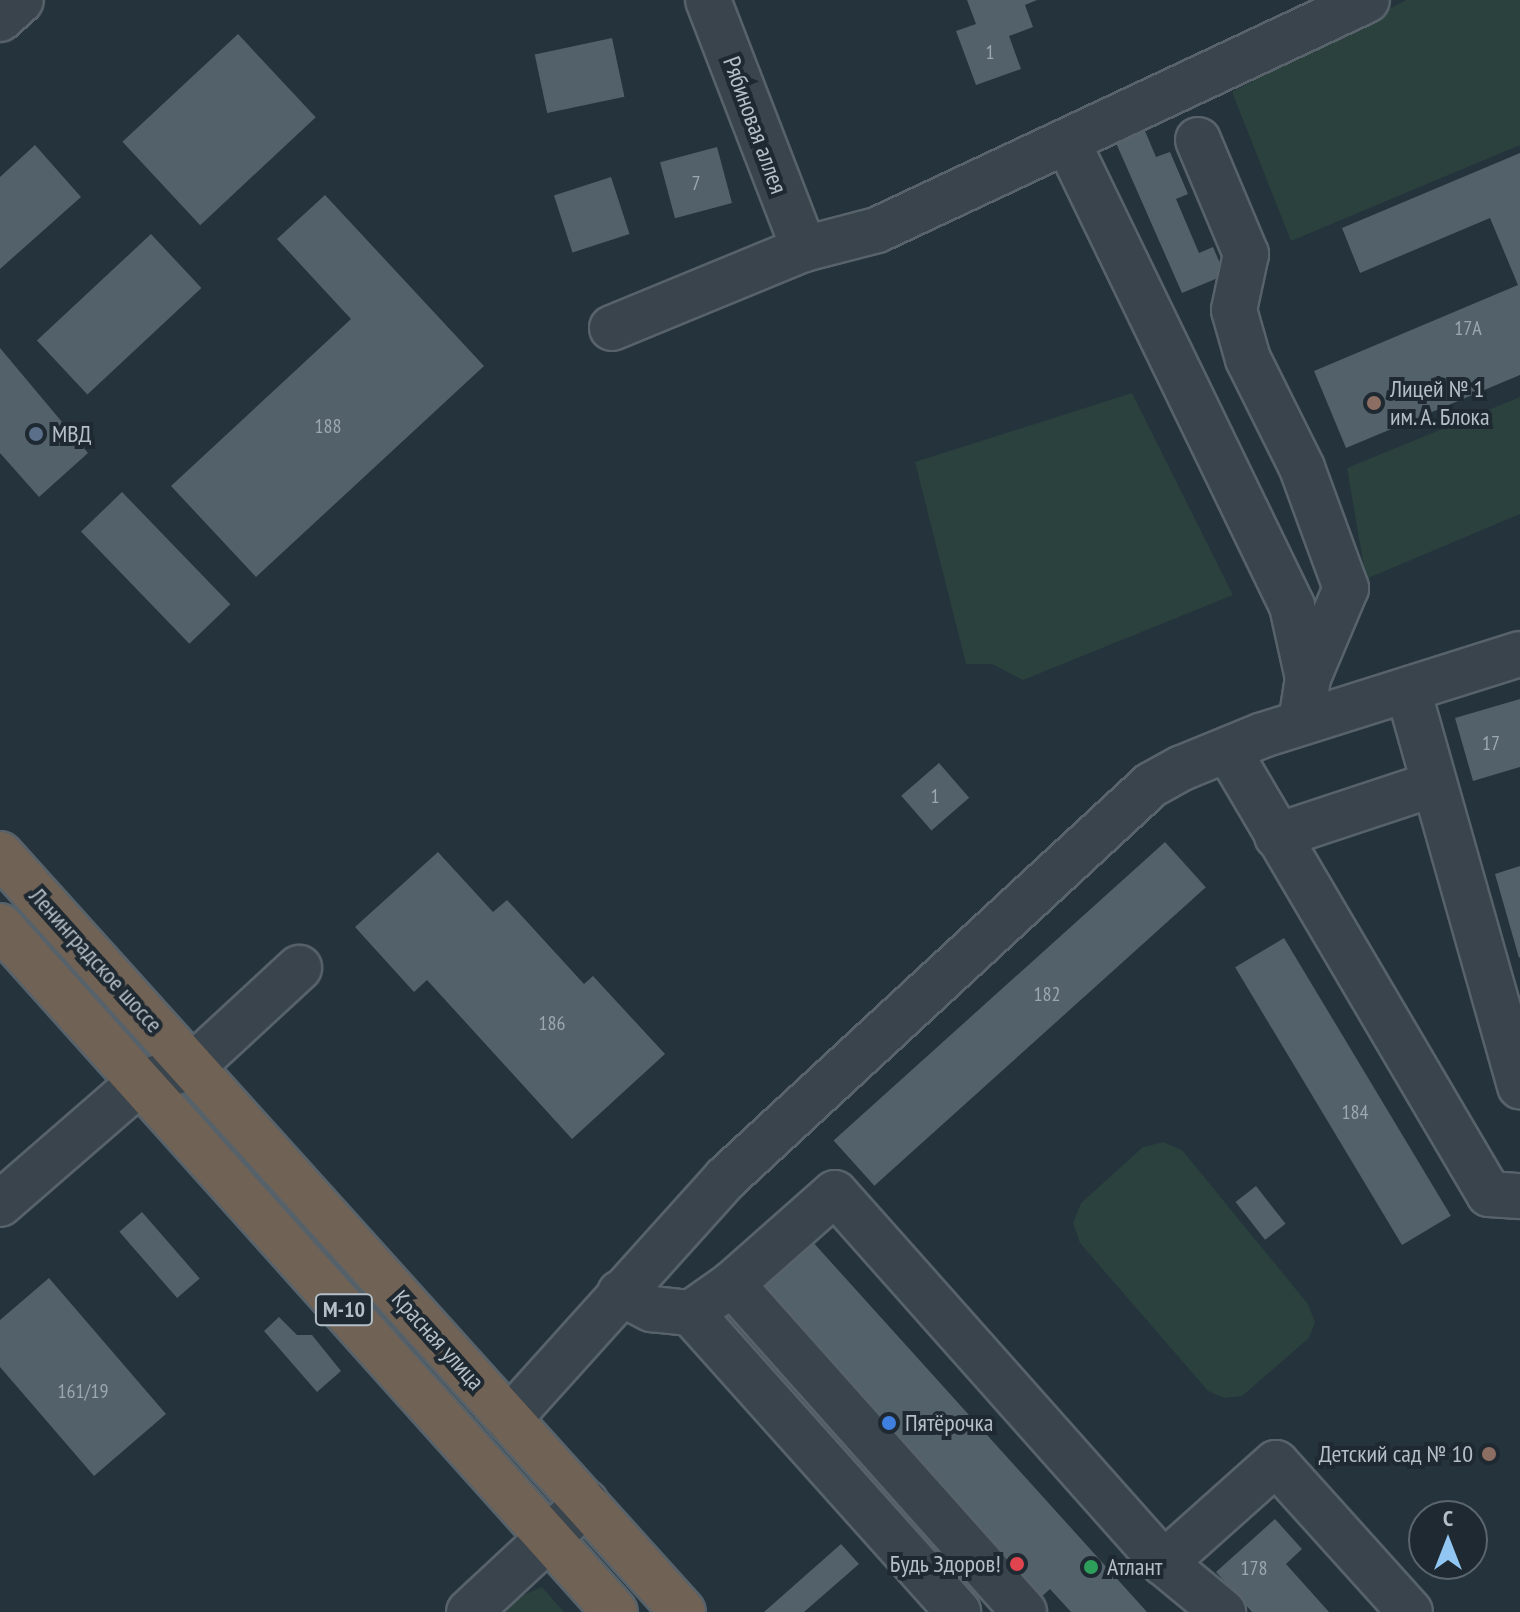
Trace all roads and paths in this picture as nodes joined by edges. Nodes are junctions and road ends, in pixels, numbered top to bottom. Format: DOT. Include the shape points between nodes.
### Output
graph roads {
  1 [pos="21,0"];
  2 [pos="708,0"];
  3 [pos="1367,0"];
  4 [pos="0,19"];
  5 [pos="1198,140"];
  6 [pos="1068,143"];
  7 [pos="804,249"];
  8 [pos="612,328"];
  9 [pos="1520,654"];
  10 [pos="1308,678"];
  11 [pos="1408,690"];
  12 [pos="1301,722"];
  13 [pos="1228,750"];
  14 [pos="1434,784"];
  15 [pos="1277,836"];
  16 [pos="0,854"];
  17 [pos="0,926"];
  18 [pos="299,968"];
  19 [pos="192,1067"];
  20 [pos="139,1083"];
  21 [pos="1520,1087"];
  22 [pos="1520,1196"];
  23 [pos="0,1204"];
  24 [pos="732,1284"];
  25 [pos="620,1293"];
  26 [pos="691,1313"];
  27 [pos="509,1419"];
  28 [pos="882,1453"];
  29 [pos="845,1488"];
  30 [pos="586,1503"];
  31 [pos="944,1522"];
  32 [pos="549,1538"];
  33 [pos="907,1557"];
  34 [pos="1164,1563"];
  35 [pos="1209,1607"];
  36 [pos="469,1612"];
  37 [pos="615,1612"];
  38 [pos="683,1612"];
  39 [pos="958,1612"];
  40 [pos="1024,1612"];
  41 [pos="1410,1612"];
  1 -- 4 [label="street"];
  2 -- 7 [label="street, Рябиновая аллея"];
  3 -- 6 [label="street"];
  5 -- 10 [label="street" via="1246,254 1234,310 1248,359 1302,468 1346,588"];
  6 -- 7 [label="street" via="877,230"];
  6 -- 10 [label="street" via="1292,606"];
  7 -- 8 [label="street"];
  9 -- 11 [label="street"];
  10 -- 12 [label="street"];
  11 -- 12 [label="street"];
  11 -- 14 [label="street"];
  12 -- 13 [label="street"];
  13 -- 15 [label="street"];
  13 -- 25 [label="street" via="1151,785 752,1153"];
  14 -- 15 [label="street"];
  14 -- 21 [label="street"];
  15 -- 22 [label="street" via="1489,1194"];
  16 -- 19 [label="highway, Ленинградское шоссе / М-10"];
  17 -- 20 [label="highway, Ленинградское шоссе / М-10"];
  18 -- 19 [label="street"];
  19 -- 20 [label="street"];
  19 -- 27 [label="highway, Красная улица / М-10"];
  20 -- 23 [label="street"];
  20 -- 32 [label="highway, Красная улица / М-10"];
  24 -- 26 [label="street"];
  24 -- 28 [label="street"];
  24 -- 34 [label="street" via="835,1193"];
  25 -- 26 [label="street" via="652,1309"];
  25 -- 27 [label="street"];
  26 -- 29 [label="street"];
  27 -- 30 [label="highway, Красная улица / М-10"];
  28 -- 29 [label="street"];
  28 -- 31 [label="street"];
  29 -- 33 [label="street"];
  30 -- 32 [label="street"];
  30 -- 38 [label="highway, Красная улица / М-10"];
  31 -- 33 [label="street"];
  31 -- 40 [label="street"];
  32 -- 36 [label="street"];
  32 -- 37 [label="highway, Красная улица / М-10"];
  33 -- 39 [label="street"];
  34 -- 35 [label="street"];
  34 -- 41 [label="street" via="1276,1463"];
}
